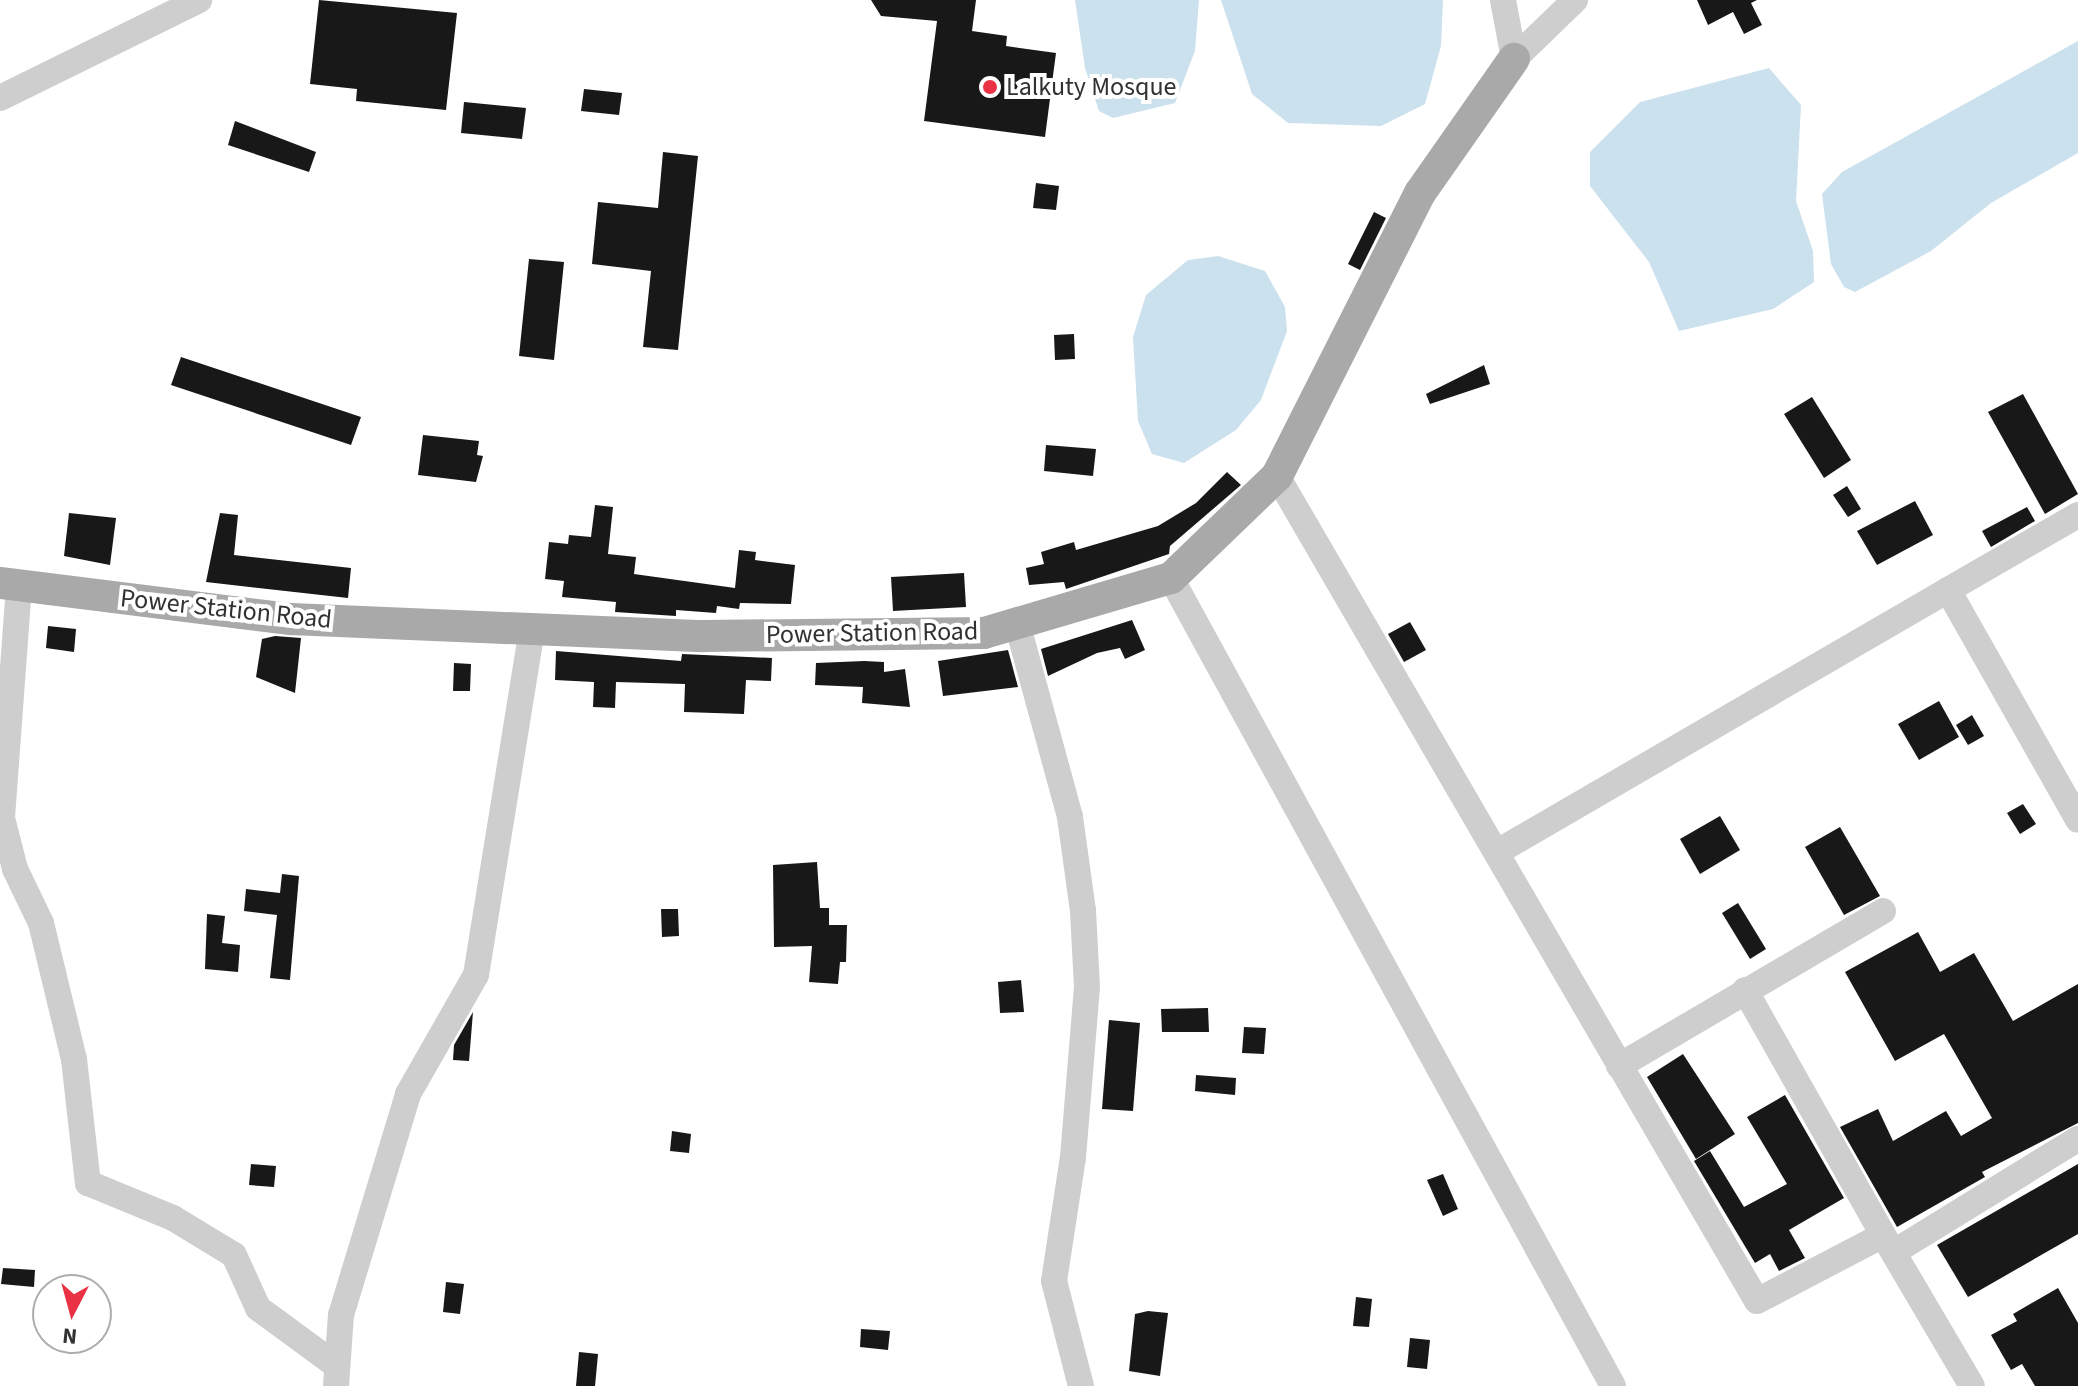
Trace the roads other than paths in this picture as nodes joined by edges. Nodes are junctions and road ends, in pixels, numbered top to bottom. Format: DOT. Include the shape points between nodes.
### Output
graph roads {
  1 [pos="199,0"];
  2 [pos="1503,0"];
  3 [pos="1575,0"];
  4 [pos="1514,59"];
  5 [pos="0,98"];
  6 [pos="1277,476"];
  7 [pos="2078,515"];
  8 [pos="1171,578"];
  9 [pos="9,584"];
  10 [pos="1948,590"];
  11 [pos="1017,623"];
  12 [pos="532,629"];
  13 [pos="2078,820"];
  14 [pos="1499,851"];
  15 [pos="1883,911"];
  16 [pos="1745,990"];
  17 [pos="1619,1066"];
  18 [pos="2078,1139"];
  19 [pos="1889,1243"];
  20 [pos="336,1376"];
  21 [pos="1081,1386"];
  22 [pos="1613,1386"];
  23 [pos="1972,1386"];
  1 -- 5 [label="street"];
  2 -- 4 [label="street"];
  3 -- 4 [label="street, Power Station Road"];
  4 -- 6 [label="main road, Power Station Road" via="1420,193"];
  6 -- 8 [label="main road, Power Station Road"];
  6 -- 14 [label="street"];
  7 -- 10 [label="street"];
  8 -- 11 [label="main road, Power Station Road"];
  8 -- 22 [label="street"];
  9 -- 12 [label="main road, Power Station Road" via="291,619"];
  9 -- 20 [label="street" via="2,818 15,869 41,923 74,1059 88,1183 173,1218 234,1255 258,1308"];
  10 -- 13 [label="street"];
  10 -- 14 [label="street"];
  11 -- 12 [label="main road, Power Station Road" via="952,633 703,636"];
  11 -- 21 [label="street" via="1070,817 1083,911 1087,987 1073,1157 1054,1281"];
  12 -- 20 [label="street" via="476,975 408,1094 341,1315"];
  14 -- 17 [label="street"];
  15 -- 16 [label="street"];
  16 -- 17 [label="street"];
  16 -- 19 [label="street"];
  17 -- 19 [label="street" via="1757,1301"];
  18 -- 19 [label="street"];
  19 -- 23 [label="street"];
}
